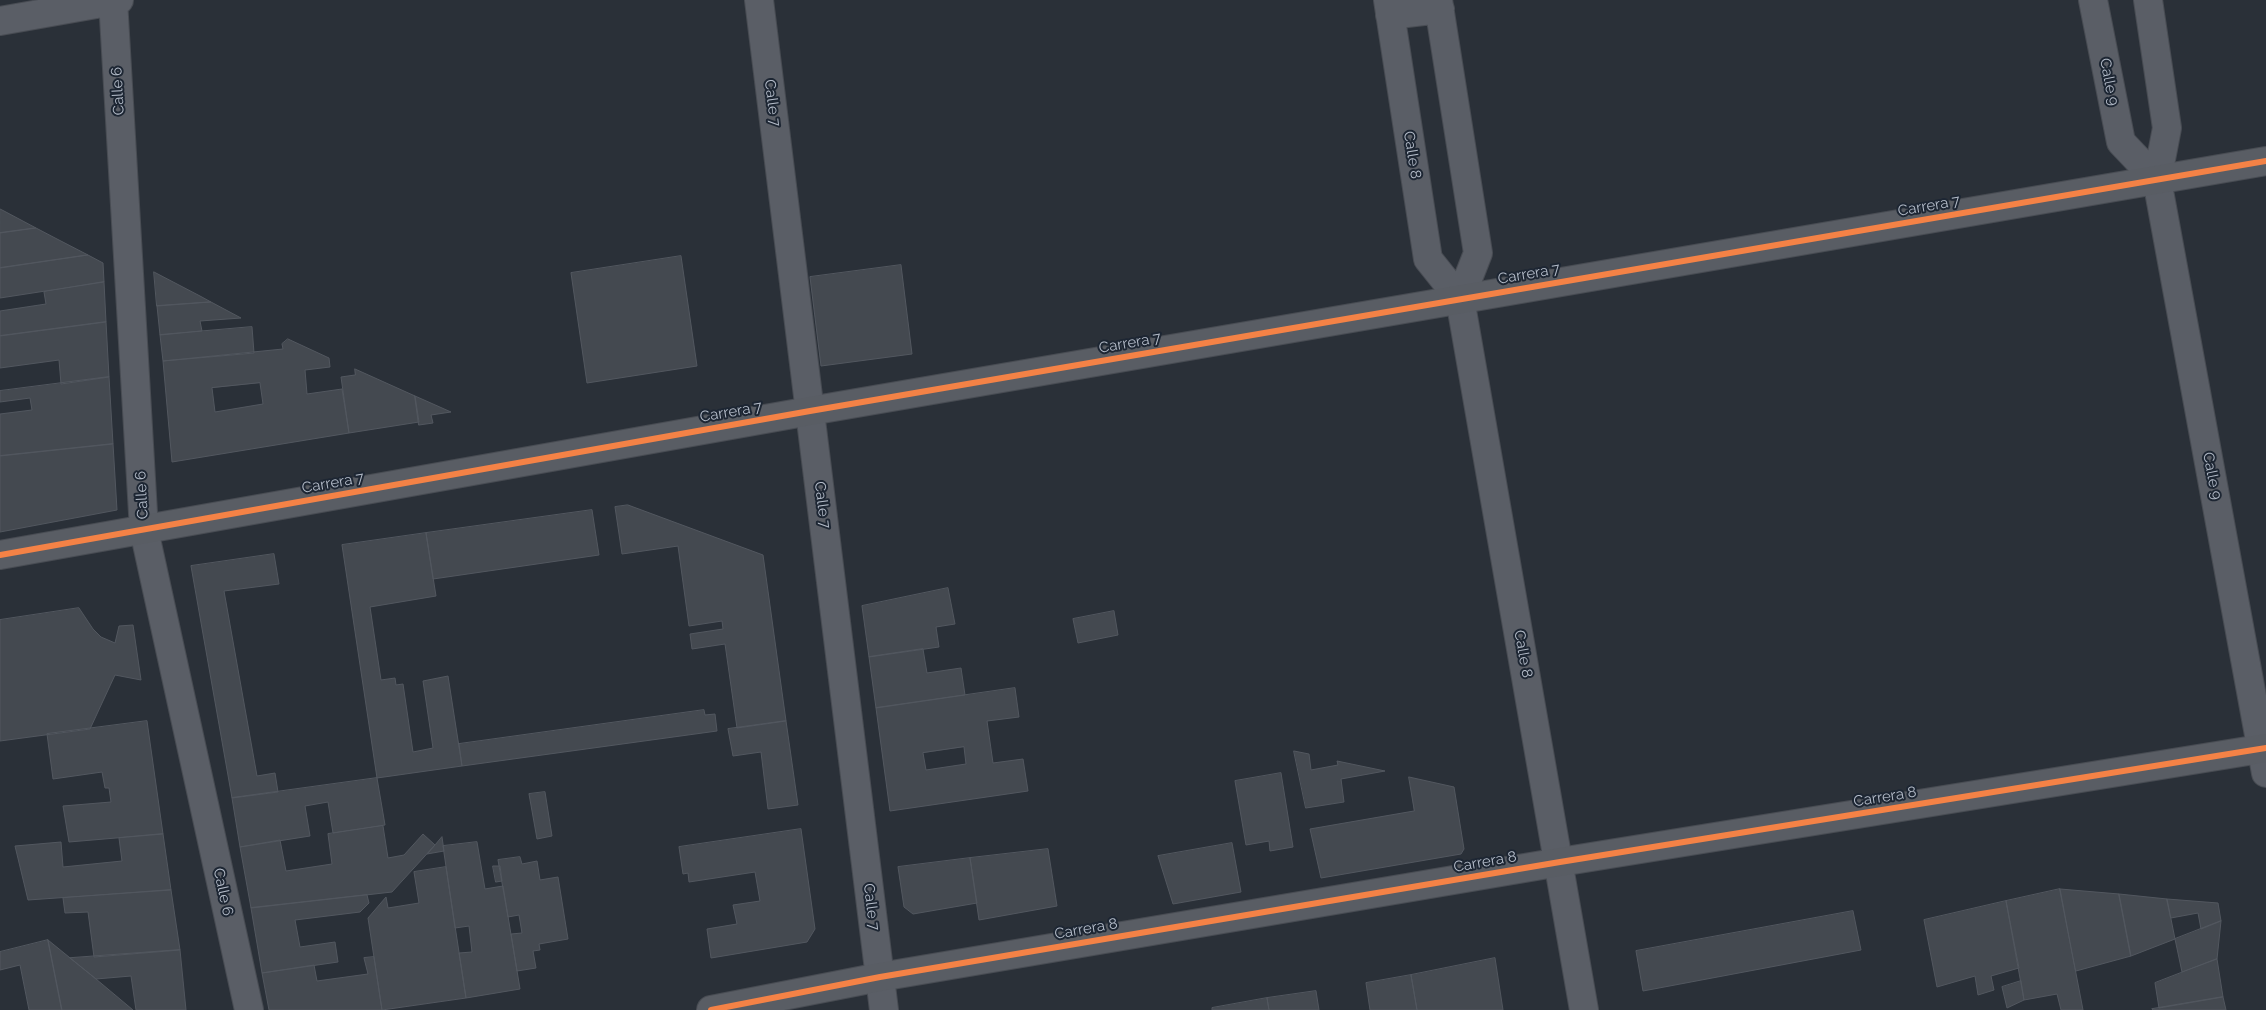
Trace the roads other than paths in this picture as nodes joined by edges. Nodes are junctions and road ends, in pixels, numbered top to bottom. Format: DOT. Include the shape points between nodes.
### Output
graph roads {
  1 [pos="115,0"];
  2 [pos="759,0"];
  3 [pos="2093,0"];
  4 [pos="2148,0"];
  5 [pos="1439,4"];
  6 [pos="1389,8"];
  7 [pos="0,20"];
  8 [pos="2266,162"];
  9 [pos="2156,180"];
  10 [pos="1460,298"];
  11 [pos="810,410"];
  12 [pos="144,530"];
  13 [pos="0,555"];
  14 [pos="2265,757"];
  15 [pos="1560,862"];
  16 [pos="880,977"];
  17 [pos="248,1010"];
  18 [pos="711,1010"];
  19 [pos="884,1010"];
  20 [pos="1584,1010"];
  1 -- 7 [label="street"];
  1 -- 12 [label="street, Calle 6"];
  2 -- 11 [label="street, Calle 7"];
  3 -- 9 [label="street, Calle 9" via="2121,142"];
  4 -- 9 [label="street, Calle 9" via="2167,128"];
  5 -- 6 [label="street"];
  5 -- 10 [label="street" via="1478,252"];
  6 -- 10 [label="street, Calle 8" via="1428,260"];
  8 -- 9 [label="street, Carrera 7"];
  9 -- 10 [label="street, Carrera 7"];
  9 -- 14 [label="street, Calle 9"];
  10 -- 11 [label="street, Carrera 7"];
  10 -- 15 [label="street, Calle 8"];
  11 -- 12 [label="street, Carrera 7"];
  11 -- 16 [label="street, Calle 7"];
  12 -- 13 [label="street, Carrera 7"];
  12 -- 17 [label="street, Calle 6"];
  14 -- 15 [label="street, Carrera 8"];
  15 -- 16 [label="street, Carrera 8"];
  15 -- 20 [label="street, Calle 8"];
  16 -- 18 [label="street, Carrera 8"];
  16 -- 19 [label="street, Calle 7"];
}
